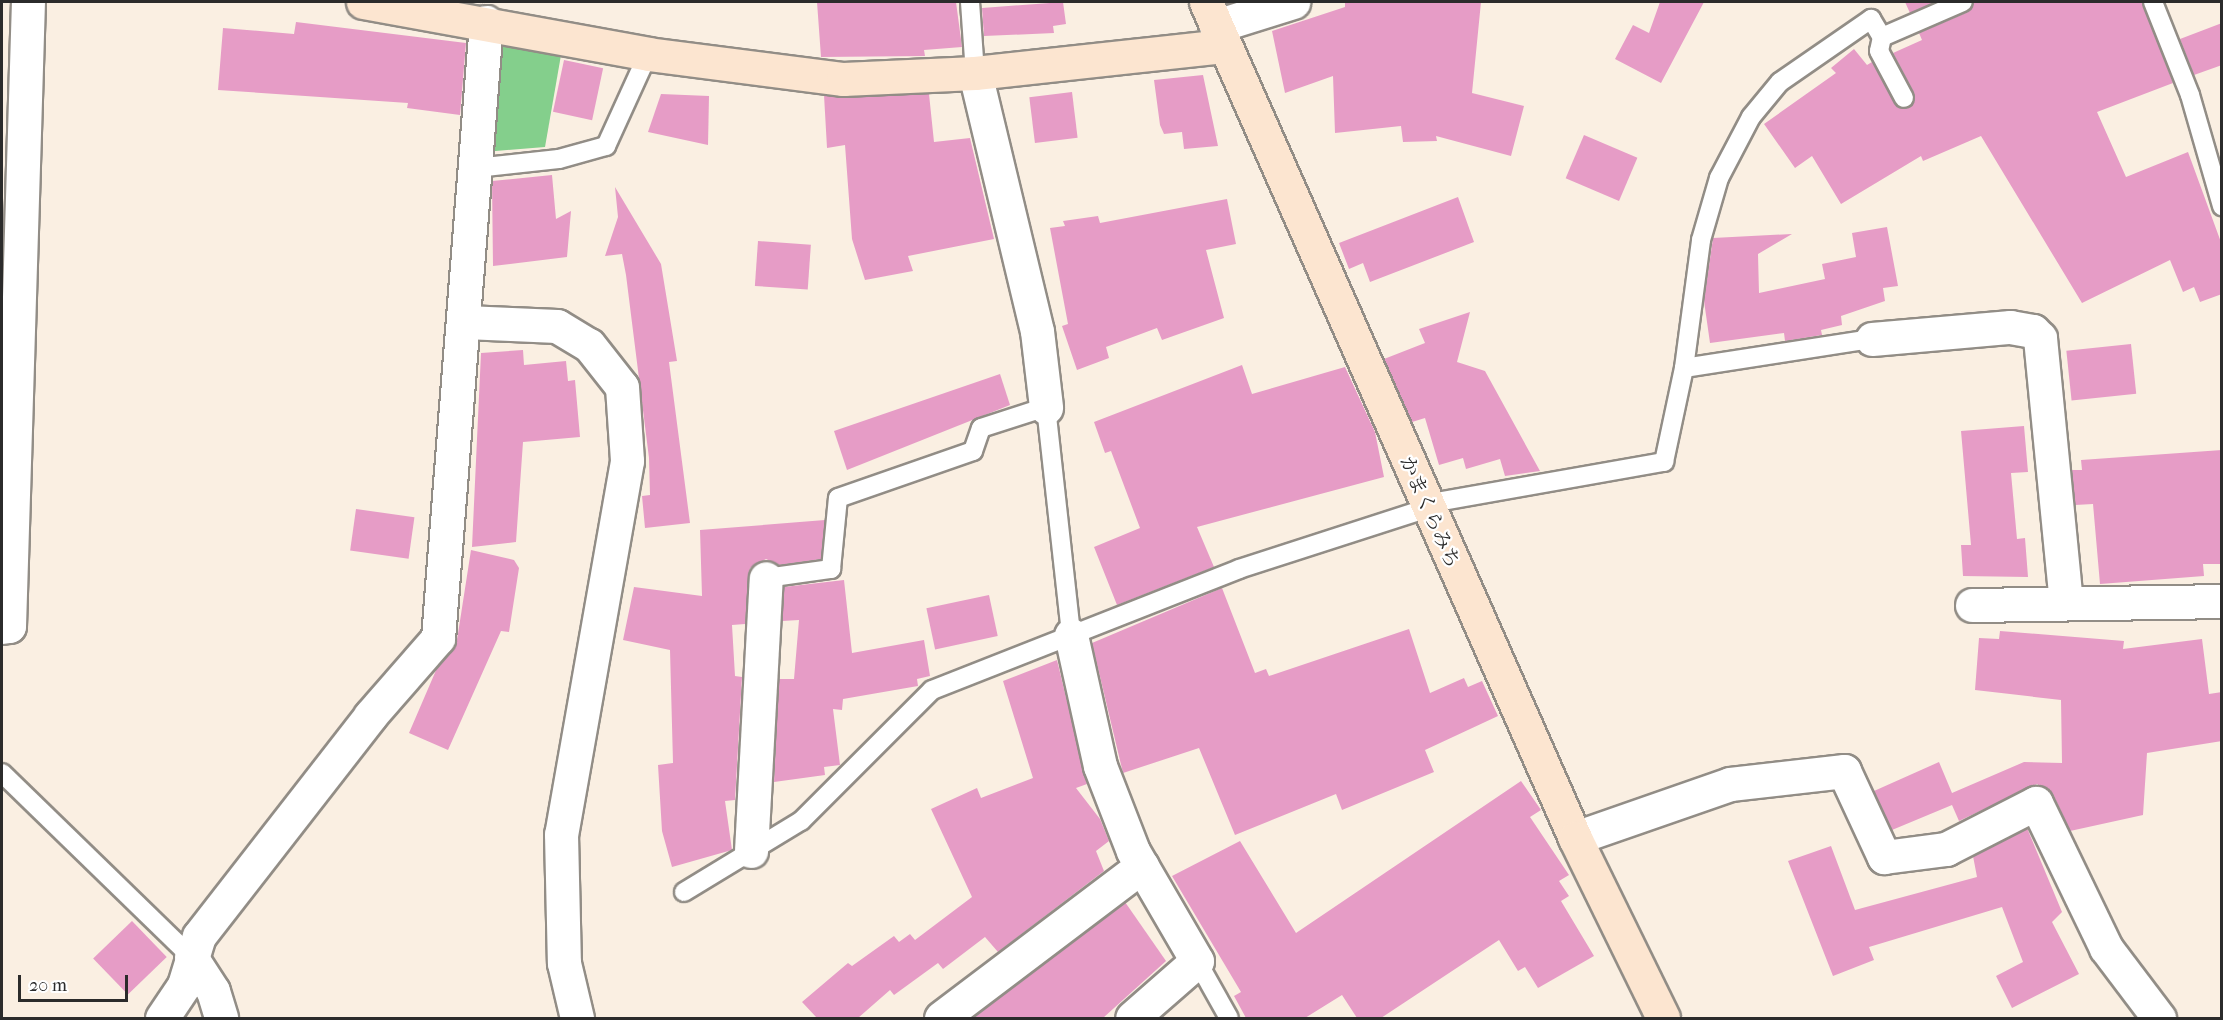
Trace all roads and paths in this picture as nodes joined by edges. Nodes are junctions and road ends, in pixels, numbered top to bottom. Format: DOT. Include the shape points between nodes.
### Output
graph roads {
  1 [pos="28,2"];
  2 [pos="363,2"];
  3 [pos="970,2"];
  4 [pos="1293,2"];
  5 [pos="1963,2"];
  6 [pos="2153,2"];
  7 [pos="486,22"];
  8 [pos="1215,24"];
  9 [pos="1882,37"];
  10 [pos="648,54"];
  11 [pos="975,73"];
  12 [pos="1904,98"];
  13 [pos="476,168"];
  14 [pos="2222,206"];
  15 [pos="465,322"];
  16 [pos="1872,339"];
  17 [pos="1684,368"];
  18 [pos="1046,407"];
  19 [pos="1427,506"];
  20 [pos="766,578"];
  21 [pos="2222,601"];
  22 [pos="2066,603"];
  23 [pos="1972,604"];
  24 [pos="2,627"];
  25 [pos="1071,635"];
  26 [pos="2,773"];
  27 [pos="1575,838"];
  28 [pos="751,851"];
  29 [pos="1142,866"];
  30 [pos="684,892"];
  31 [pos="191,957"];
  32 [pos="1197,961"];
  33 [pos="162,1018"];
  34 [pos="221,1018"];
  35 [pos="577,1018"];
  36 [pos="941,1018"];
  37 [pos="1132,1018"];
  38 [pos="1229,1018"];
  39 [pos="1663,1018"];
  40 [pos="2158,1018"];
  1 -- 24 [label="street" via="9,626"];
  2 -- 7 [label="main road"];
  3 -- 11 [label="lane"];
  4 -- 8 [label="street"];
  5 -- 9 [label="lane"];
  6 -- 14 [label="lane" via="2190,94"];
  7 -- 10 [label="main road"];
  7 -- 13 [label="street"];
  8 -- 11 [label="main road"];
  8 -- 19 [label="main road, かまくらみち"];
  9 -- 12 [label="lane" via="1879,51"];
  9 -- 17 [label="lane" via="1871,19 1780,82 1751,117 1719,178 1701,240"];
  10 -- 11 [label="main road" via="843,79"];
  10 -- 13 [label="lane" via="606,146 559,159"];
  11 -- 18 [label="street" via="1037,331"];
  13 -- 15 [label="street"];
  15 -- 31 [label="street" via="438,638 370,716 220,909"];
  15 -- 35 [label="street" via="558,326 589,345 622,387 627,460 561,834 564,963"];
  16 -- 17 [label="lane"];
  16 -- 22 [label="street" via="2010,327 2033,331 2040,338"];
  17 -- 19 [label="lane" via="1664,462"];
  18 -- 20 [label="lane" via="981,429 974,451 838,498 831,569"];
  18 -- 25 [label="lane"];
  19 -- 25 [label="lane" via="1239,568"];
  19 -- 27 [label="main road, かまくらみち"];
  20 -- 28 [label="street"];
  21 -- 22 [label="street"];
  22 -- 23 [label="street"];
  25 -- 28 [label="lane" via="932,690 801,820"];
  25 -- 29 [label="street" via="1100,766"];
  26 -- 31 [label="lane"];
  27 -- 39 [label="main road, かまくらみち"];
  27 -- 40 [label="street" via="1730,784 1844,771 1884,857 1946,849 2036,803 2106,948"];
  28 -- 30 [label="lane"];
  29 -- 32 [label="street"];
  29 -- 36 [label="street"];
  31 -- 33 [label="street" via="184,985"];
  31 -- 34 [label="street" via="213,991"];
  32 -- 37 [label="street"];
  32 -- 38 [label="lane"];
}
